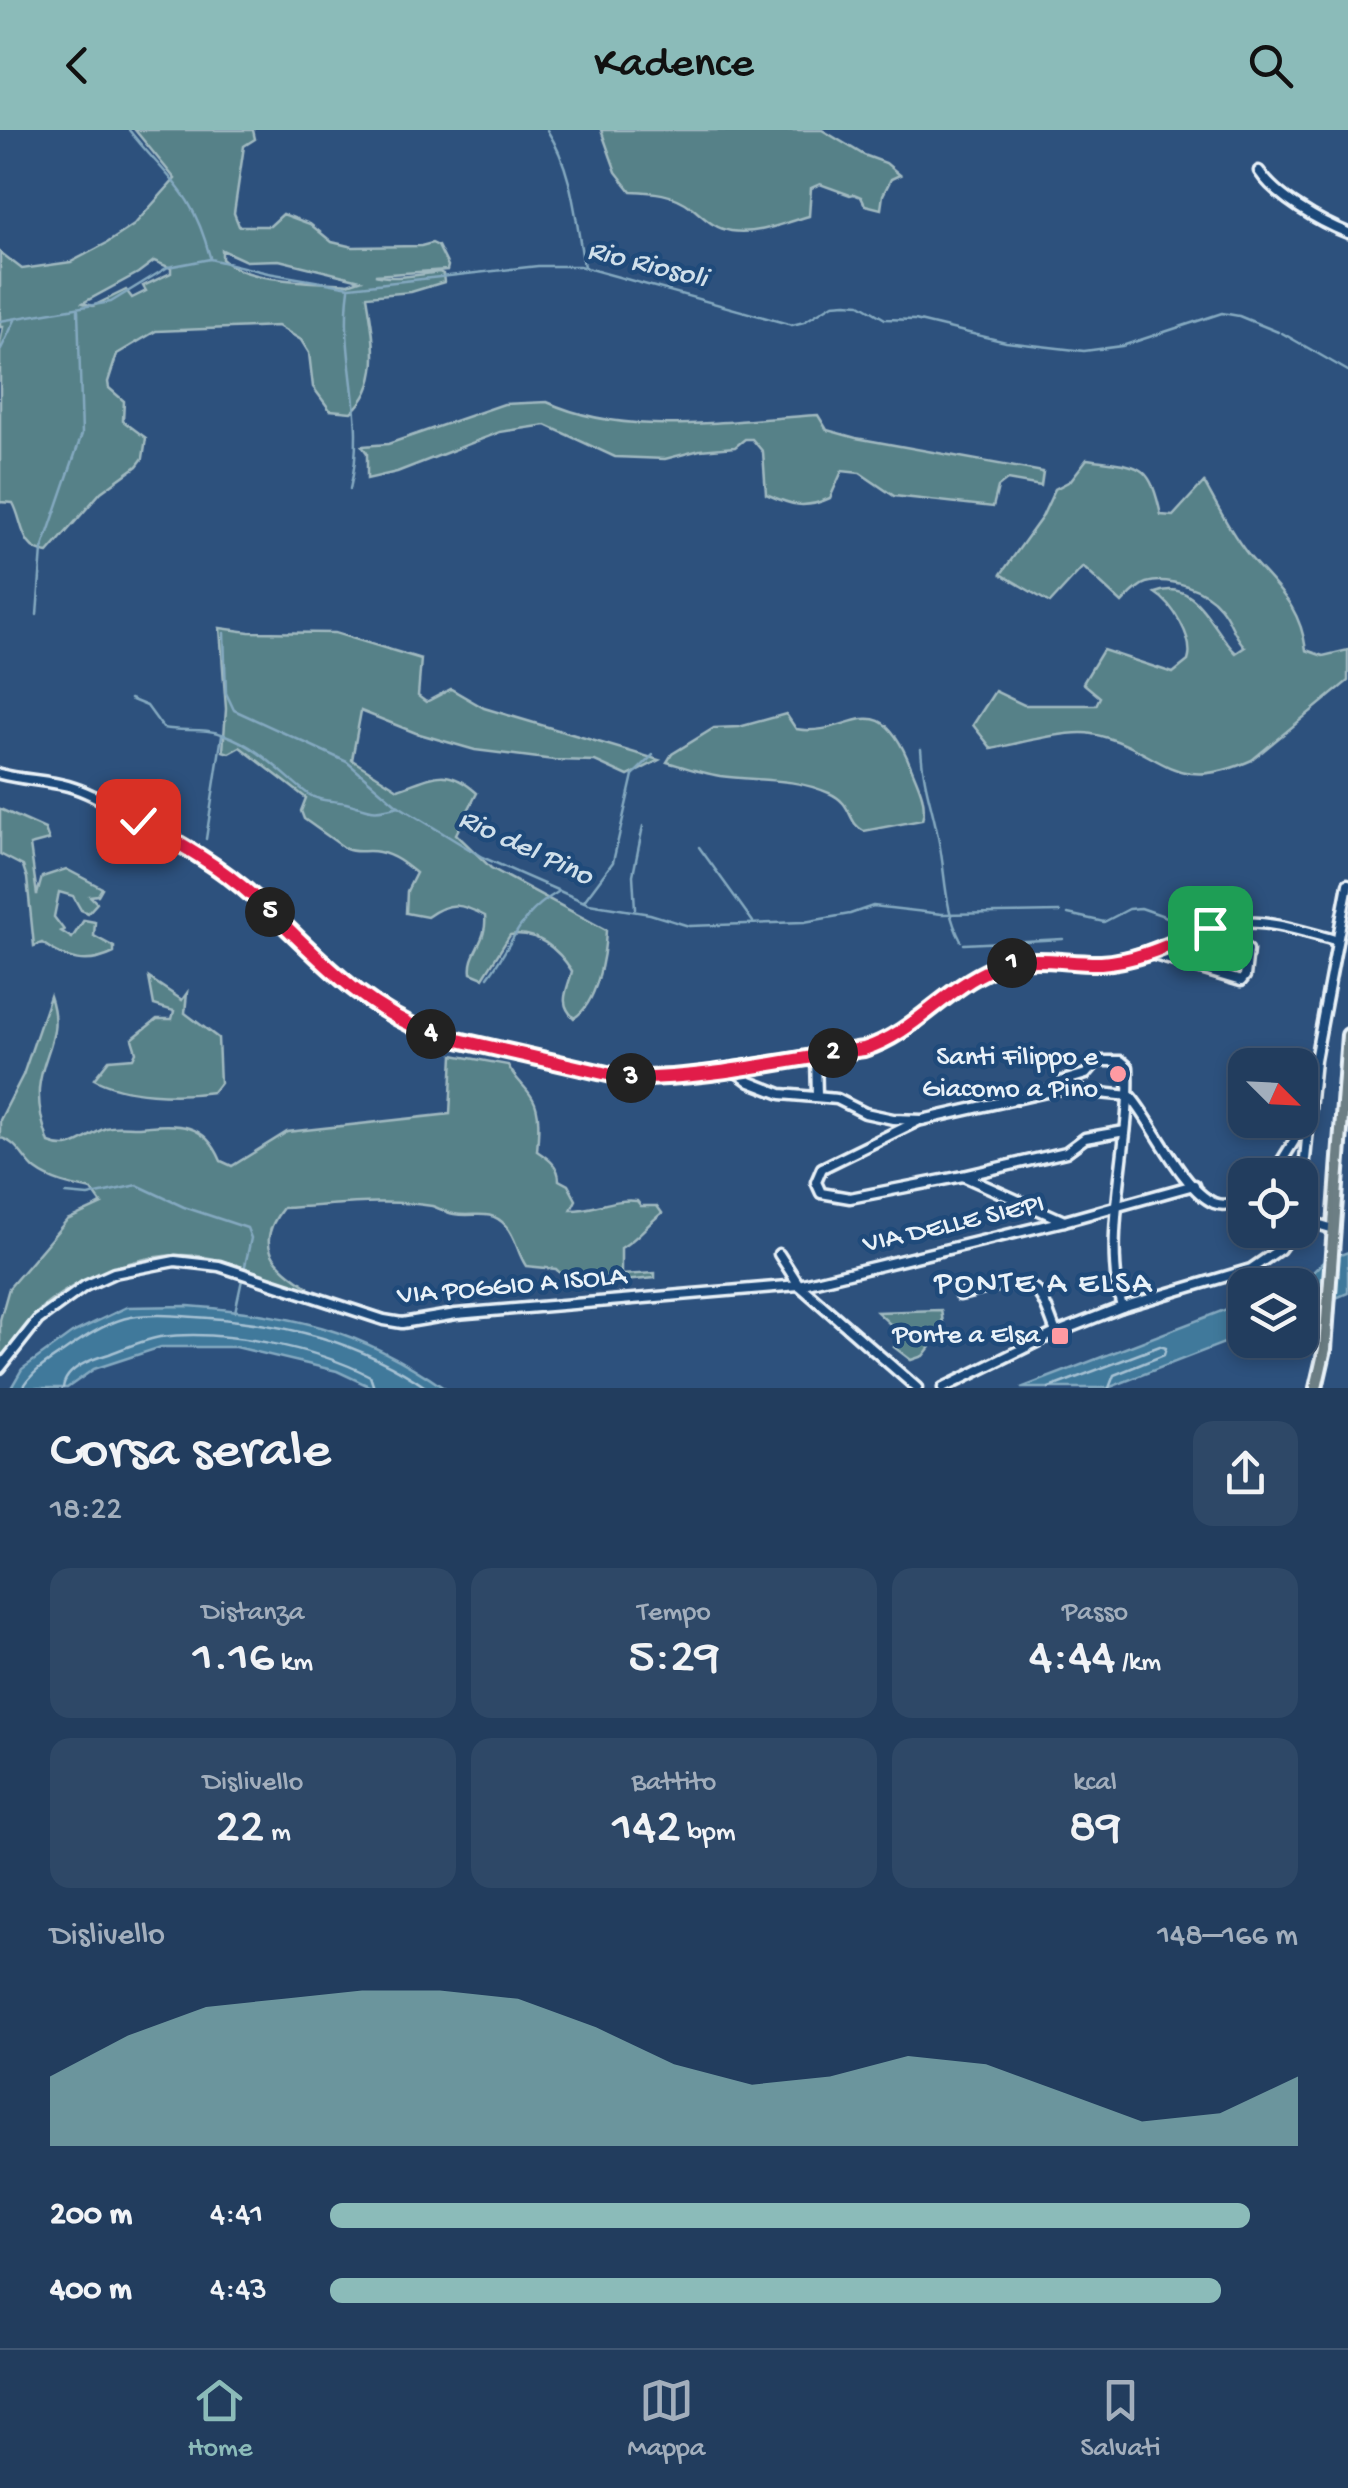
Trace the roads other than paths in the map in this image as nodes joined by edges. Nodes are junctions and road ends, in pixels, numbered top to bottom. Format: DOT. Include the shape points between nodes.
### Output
graph roads {
  1 [pos="1259,171"];
  2 [pos="1348,233"];
  3 [pos="0,774"];
  4 [pos="1348,884"];
  5 [pos="1221,926"];
  6 [pos="1335,940"];
  7 [pos="1148,954"];
  8 [pos="1348,1035"];
  9 [pos="1317,1048"];
  10 [pos="816,1056"];
  11 [pos="732,1069"];
  12 [pos="1060,1089"];
  13 [pos="817,1096"];
  14 [pos="1130,1096"];
  15 [pos="922,1120"];
  16 [pos="1126,1132"];
  17 [pos="963,1176"];
  18 [pos="1194,1185"];
  19 [pos="1228,1204"];
  20 [pos="1119,1206"];
  21 [pos="1064,1222"];
  22 [pos="1318,1226"];
  23 [pos="1334,1233"];
  24 [pos="1281,1248"];
  25 [pos="779,1254"];
  26 [pos="799,1285"];
  27 [pos="960,1295"];
  28 [pos="1122,1307"];
  29 [pos="1056,1332"];
  30 [pos="0,1368"];
  31 [pos="917,1388"];
  32 [pos="943,1388"];
  33 [pos="1316,1388"];
  1 -- 2 [label="street" via="1316,219"];
  3 -- 11 [label="street" via="88,793 192,852 253,896 333,975 406,1024 625,1078"];
  4 -- 6 [label="street"];
  5 -- 6 [label="street" via="1271,924"];
  5 -- 7 [label="street"];
  5 -- 7 [label="street" via="1220,938 1248,950 1241,981"];
  6 -- 9 [label="street"];
  7 -- 10 [label="street" via="1101,963 1030,959 997,966 885,1042"];
  8 -- 23 [label="main road"];
  10 -- 11 [label="street"];
  10 -- 13 [label="street"];
  11 -- 13 [label="street" via="781,1094"];
  12 -- 14 [label="street"];
  12 -- 14 [label="street" via="1063,1080 1086,1074 1097,1061 1121,1062 1128,1067"];
  12 -- 15 [label="street"];
  13 -- 15 [label="street" via="878,1117"];
  14 -- 16 [label="street"];
  14 -- 18 [label="street"];
  15 -- 17 [label="street" via="822,1168 817,1188 850,1198"];
  16 -- 17 [label="street"];
  16 -- 20 [label="street"];
  17 -- 21 [label="street"];
  18 -- 19 [label="street" via="1212,1202"];
  18 -- 20 [label="street, VIA DELLE SIEPI"];
  20 -- 21 [label="street, VIA DELLE SIEPI"];
  20 -- 28 [label="street" via="1116,1288"];
  21 -- 26 [label="street, VIA DELLE SIEPI"];
  22 -- 23 [label="street"];
  23 -- 33 [label="main road"];
  24 -- 28 [label="street" via="1250,1268"];
  25 -- 26 [label="street"];
  26 -- 30 [label="street, VIA POGGIO A ISOLA" via="402,1323 199,1261 175,1261 85,1286 49,1311"];
  26 -- 31 [label="street"];
  27 -- 29 [label="street" via="1025,1285 1039,1292"];
  28 -- 29 [label="street"];
  29 -- 32 [label="street"];
}
